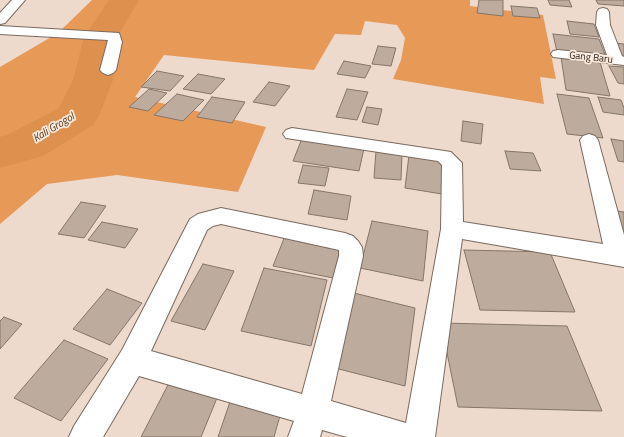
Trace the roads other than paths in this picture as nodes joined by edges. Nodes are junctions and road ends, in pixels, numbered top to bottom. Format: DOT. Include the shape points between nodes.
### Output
graph roads {
  1 [pos="19,0"];
  2 [pos="603,12"];
  3 [pos="0,20"];
  4 [pos="0,30"];
  5 [pos="558,54"];
  6 [pos="620,61"];
  7 [pos="108,70"];
  8 [pos="292,134"];
  9 [pos="589,140"];
  10 [pos="452,228"];
  11 [pos="621,256"];
  12 [pos="132,360"];
  13 [pos="309,424"];
  14 [pos="85,437"];
  15 [pos="401,437"];
  16 [pos="420,437"];
  1 -- 3 [label="street"];
  2 -- 6 [label="street" via="603,25"];
  4 -- 7 [label="street" via="114,36 115,42"];
  5 -- 6 [label="street, Gang Baru"];
  8 -- 10 [label="street" via="444,156 453,166"];
  9 -- 11 [label="street"];
  10 -- 11 [label="street"];
  10 -- 16 [label="street"];
  12 -- 13 [label="street"];
  12 -- 13 [label="street" via="198,225 206,220 221,216 345,242 350,247 350,256"];
  12 -- 14 [label="street"];
  13 -- 15 [label="street"];
}
